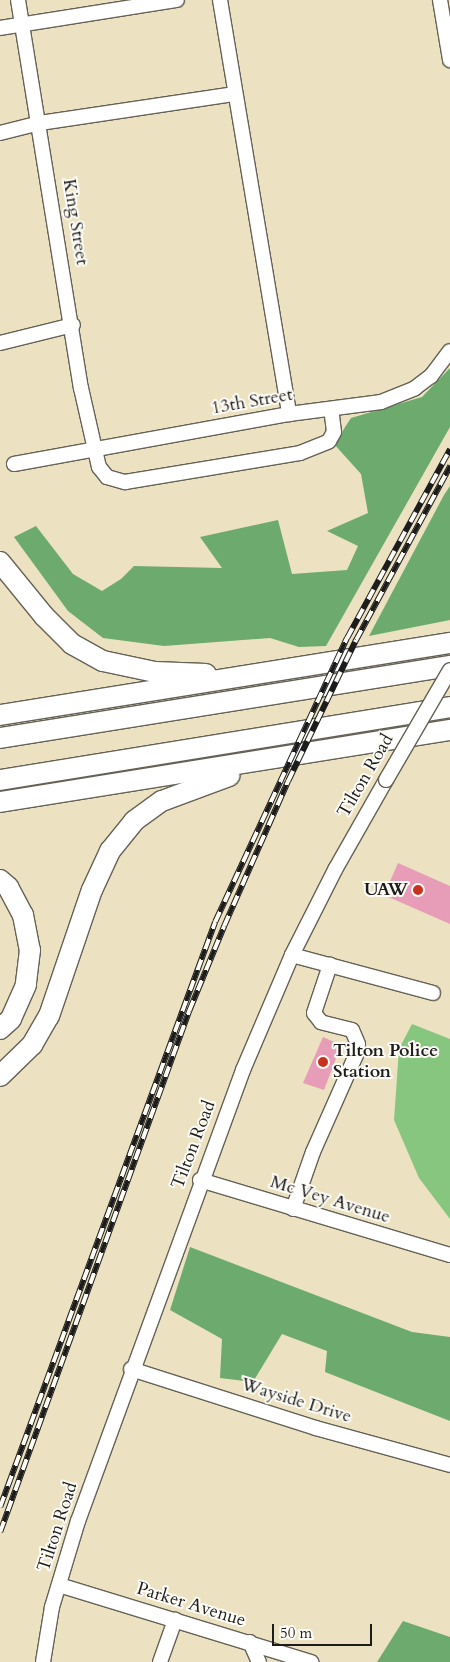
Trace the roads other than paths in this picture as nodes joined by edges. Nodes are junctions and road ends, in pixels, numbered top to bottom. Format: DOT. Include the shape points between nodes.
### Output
graph roads {
  1 [pos="18,0"];
  2 [pos="177,0"];
  3 [pos="220,0"];
  4 [pos="440,0"];
  5 [pos="22,24"];
  6 [pos="0,28"];
  7 [pos="450,60"];
  8 [pos="234,94"];
  9 [pos="40,123"];
  10 [pos="0,132"];
  11 [pos="73,325"];
  12 [pos="0,343"];
  13 [pos="450,351"];
  14 [pos="331,409"];
  15 [pos="288,414"];
  16 [pos="93,450"];
  17 [pos="14,464"];
  18 [pos="0,562"];
  19 [pos="450,643"];
  20 [pos="450,666"];
  21 [pos="450,670"];
  22 [pos="276,672"];
  23 [pos="450,707"];
  24 [pos="0,715"];
  25 [pos="450,730"];
  26 [pos="0,738"];
  27 [pos="264,762"];
  28 [pos="0,780"];
  29 [pos="0,802"];
  30 [pos="0,880"];
  31 [pos="292,955"];
  32 [pos="330,966"];
  33 [pos="433,993"];
  34 [pos="0,1029"];
  35 [pos="0,1076"];
  36 [pos="200,1180"];
  37 [pos="294,1209"];
  38 [pos="450,1255"];
  39 [pos="131,1368"];
  40 [pos="450,1465"];
  41 [pos="60,1584"];
  42 [pos="175,1620"];
  43 [pos="250,1642"];
  44 [pos="42,1662"];
  45 [pos="160,1662"];
  46 [pos="258,1662"];
  47 [pos="311,1662"];
  1 -- 5 [label="street, King Street"];
  2 -- 5 [label="street"];
  3 -- 8 [label="street"];
  4 -- 7 [label="street"];
  5 -- 6 [label="street"];
  5 -- 9 [label="street, King Street"];
  8 -- 9 [label="street"];
  8 -- 15 [label="street"];
  9 -- 10 [label="street"];
  9 -- 11 [label="street, King Street"];
  11 -- 12 [label="street"];
  11 -- 16 [label="street, King Street"];
  13 -- 14 [label="street, 13th Street" via="431,376 416,388 381,402"];
  14 -- 15 [label="street, 13th Street"];
  14 -- 16 [label="street, King Street" via="334,432 330,442 291,454 125,482 107,477"];
  15 -- 16 [label="street, 13th Street"];
  16 -- 17 [label="street, 13th Street"];
  18 -- 22 [label="highway" via="44,616 72,644 103,661 155,672"];
  19 -- 22 [label="highway"];
  20 -- 26 [label="highway"];
  21 -- 31 [label="street, Tilton Road, bridge" via="336,868"];
  22 -- 24 [label="highway"];
  23 -- 28 [label="highway"];
  25 -- 27 [label="highway"];
  27 -- 29 [label="highway"];
  27 -- 35 [label="highway" via="162,801 134,821 110,851 92,890 49,1016 32,1045"];
  30 -- 34 [label="highway" via="8,887 23,915 30,950 26,985 11,1018"];
  31 -- 32 [label="street"];
  31 -- 36 [label="street, Tilton Road"];
  32 -- 33 [label="street"];
  32 -- 37 [label="street" via="314,1013 321,1022 352,1030 358,1044"];
  36 -- 37 [label="street, Mc Vey Avenue"];
  36 -- 39 [label="street, Tilton Road"];
  37 -- 38 [label="street, Mc Vey Avenue"];
  39 -- 40 [label="street, Wayside Drive" via="316,1428"];
  39 -- 41 [label="street, Tilton Road"];
  41 -- 42 [label="street, Parker Avenue"];
  41 -- 44 [label="street, Tilton Road"];
  42 -- 43 [label="street, Parker Avenue"];
  42 -- 45 [label="street"];
  43 -- 46 [label="street"];
  43 -- 47 [label="street, Parker Avenue"];
}
